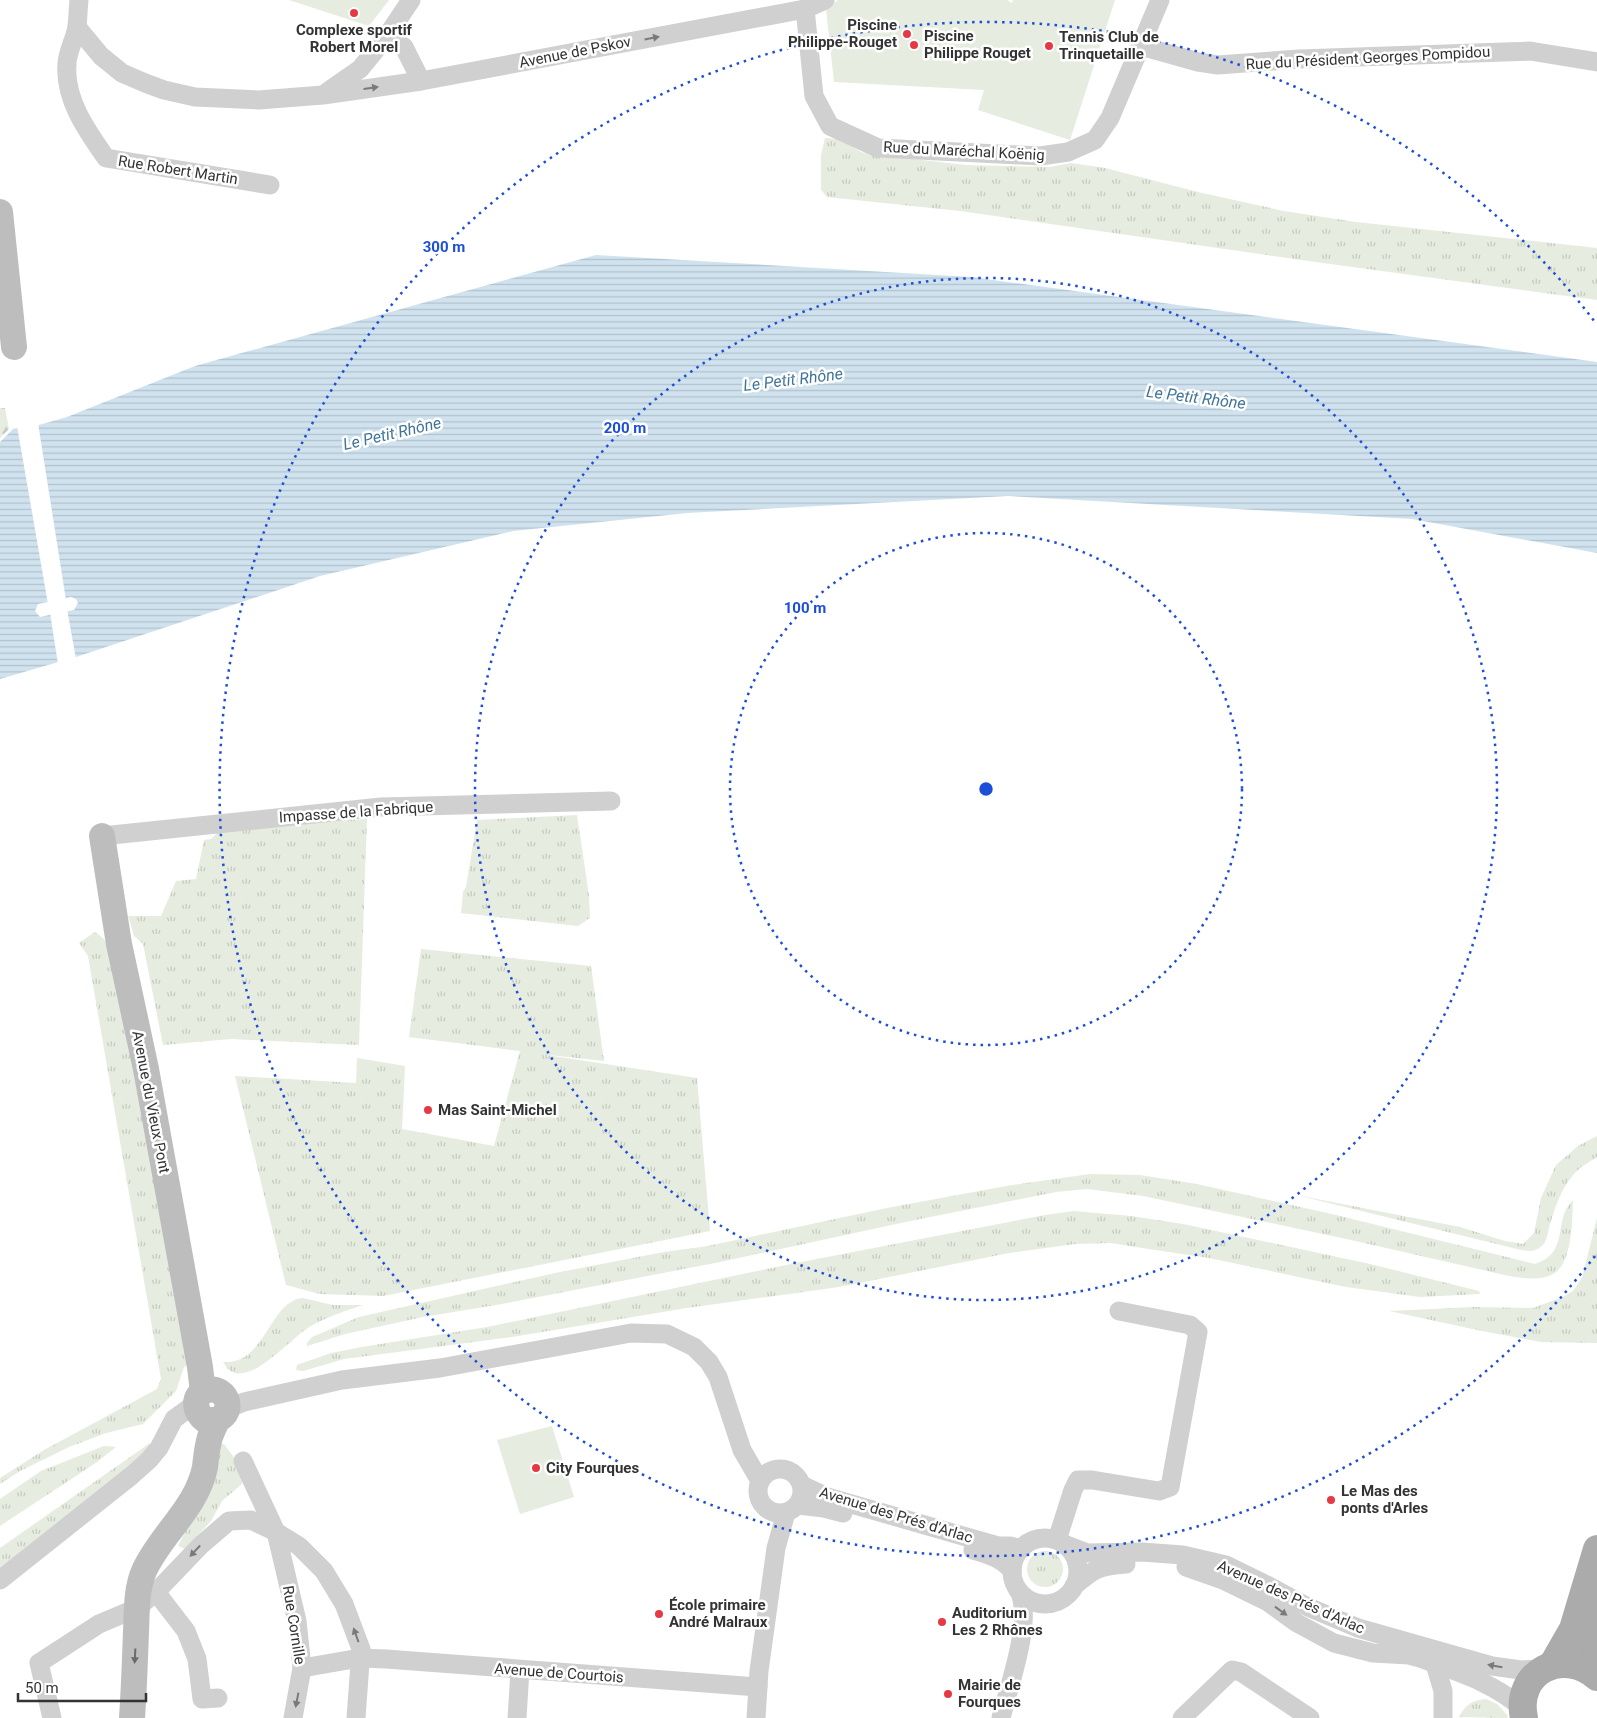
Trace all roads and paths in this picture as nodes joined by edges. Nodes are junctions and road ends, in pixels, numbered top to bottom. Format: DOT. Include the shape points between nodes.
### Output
graph roads {
  1 [pos="79,0"];
  2 [pos="411,0"];
  3 [pos="825,0"];
  4 [pos="1160,0"];
  5 [pos="805,9"];
  6 [pos="77,26"];
  7 [pos="387,36"];
  8 [pos="1141,46"];
  9 [pos="1597,62"];
  10 [pos="421,81"];
  11 [pos="323,95"];
  12 [pos="270,185"];
  13 [pos="0,212"];
  14 [pos="14,347"];
  15 [pos="611,801"];
  16 [pos="102,836"];
  17 [pos="1119,1311"];
  18 [pos="210,1405"];
  19 [pos="243,1461"];
  20 [pos="766,1475"];
  21 [pos="802,1485"];
  22 [pos="785,1510"];
  23 [pos="276,1532"];
  24 [pos="1061,1543"];
  25 [pos="1021,1549"];
  26 [pos="1596,1554"];
  27 [pos="1012,1571"];
  28 [pos="0,1580"];
  29 [pos="1074,1586"];
  30 [pos="1020,1593"];
  31 [pos="147,1600"];
  32 [pos="1052,1602"];
  33 [pos="1024,1629"];
  34 [pos="360,1658"];
  35 [pos="1435,1664"];
  36 [pos="1548,1666"];
  37 [pos="302,1668"];
  38 [pos="520,1670"];
  39 [pos="1593,1674"];
  40 [pos="758,1687"];
  41 [pos="218,1698"];
  42 [pos="1523,1713"];
  43 [pos="52,1718"];
  44 [pos="132,1718"];
  45 [pos="293,1718"];
  46 [pos="356,1718"];
  47 [pos="517,1718"];
  48 [pos="756,1718"];
  49 [pos="1001,1718"];
  50 [pos="1182,1718"];
  51 [pos="1310,1718"];
  52 [pos="1444,1718"];
  1 -- 6 [label="street, Rue Robert Martin"];
  2 -- 7 [label="street"];
  3 -- 5 [label="street, Avenue de Pskov"];
  4 -- 8 [label="street, Rue du Maréchal Koënig"];
  5 -- 8 [label="street, Rue du Maréchal Koënig" via="814,96 830,126 878,148 1040,156 1068,152 1095,140 1110,118"];
  10 -- 5 [label="street, Avenue de Pskov, one-way"];
  6 -- 11 [label="street, Avenue de Pskov" via="101,56 122,73 164,90 196,98 259,100"];
  6 -- 12 [label="street, Rue Robert Martin" via="66,63 70,87 77,111 106,158"];
  7 -- 10 [label="street" via="404,47"];
  7 -- 11 [label="street" via="360,69"];
  8 -- 9 [label="street, Rue du Président Georges Pompidou" via="1218,65 1530,51"];
  11 -- 10 [label="street, Avenue de Pskov, one-way"];
  13 -- 14 [label="street"];
  15 -- 16 [label="street, Impasse de la Fabrique" via="381,807"];
  16 -- 18 [label="street, Avenue du Vieux Pont" via="119,944"];
  17 -- 24 [label="street" via="1190,1325 1198,1332 1170,1487 1159,1491 1078,1480"];
  18 -- 20 [label="street" via="631,1333 667,1334 694,1347 709,1362 718,1377 742,1450"];
  18 -- 28 [label="street" via="174,1419 149,1460"];
  18 -- 31 [label="street, Avenue du Vieux Pont" via="204,1473 183,1514 144,1572"];
  19 -- 23 [label="street, Rue Cornille"];
  20 -- 21 [label="street, Avenue des Prés d'Arlac" via="779,1468 787,1470 794,1473"];
  20 -- 22 [label="street" via="758,1488 761,1503"];
  21 -- 22 [label="street, Avenue des Prés d'Arlac" via="803,1492"];
  21 -- 25 [label="street, Avenue des Prés d'Arlac" via="827,1497 998,1546"];
  22 -- 27 [label="street, Avenue des Prés d'Arlac" via="824,1508 993,1556"];
  22 -- 40 [label="street, Avenue des Prés d'Arlac" via="776,1548"];
  23 -- 31 [label="street, one-way" via="251,1520 229,1521 200,1545"];
  34 -- 23 [label="street, one-way" via="361,1650 344,1604 324,1571 299,1546"];
  23 -- 37 [label="street, Rue Cornille" via="297,1621"];
  24 -- 25 [label="street, Avenue des Prés d'Arlac" via="1042,1538 1028,1542"];
  24 -- 29 [label="street" via="1073,1554 1077,1565"];
  36 -- 24 [label="street, Avenue des Prés d'Arlac, one-way" via="1521,1670 1492,1666 1358,1628 1308,1607 1226,1565 1183,1555 1087,1553"];
  25 -- 27 [label="street"];
  26 -- 36 [label="main road" via="1573,1628"];
  26 -- 39 [label="main road" via="1590,1612"];
  27 -- 30 [label="street"];
  29 -- 32 [label="street, Avenue des Prés d'Arlac" via="1066,1596"];
  29 -- 35 [label="street, Avenue des Prés d'Arlac, one-way" via="1103,1566 1147,1562 1184,1566 1224,1580 1268,1602 1297,1623 1334,1643 1373,1652 1409,1655"];
  30 -- 32 [label="street" via="1039,1603"];
  30 -- 33 [label="street"];
  31 -- 41 [label="street" via="186,1631 197,1659 202,1699"];
  31 -- 43 [label="street" via="99,1624 39,1663"];
  31 -- 44 [label="street, Avenue du Vieux Pont, one-way"];
  32 -- 33 [label="street, Avenue des Prés d'Arlac" via="1039,1609"];
  33 -- 49 [label="street"];
  34 -- 37 [label="street, Avenue de Courtois"];
  34 -- 38 [label="street, Avenue de Courtois"];
  34 -- 46 [label="street"];
  35 -- 42 [label="street, Avenue des Prés d'Arlac" via="1508,1696"];
  35 -- 52 [label="street" via="1443,1691"];
  36 -- 39 [label="main road" via="1578,1665"];
  36 -- 42 [label="main road" via="1527,1685"];
  37 -- 45 [label="street, Rue Cornille, one-way"];
  38 -- 40 [label="street, Avenue de Courtois"];
  38 -- 47 [label="street"];
  40 -- 48 [label="street, Avenue des Prés d'Arlac"];
  50 -- 51 [label="street" via="1232,1670 1241,1672"];
}
